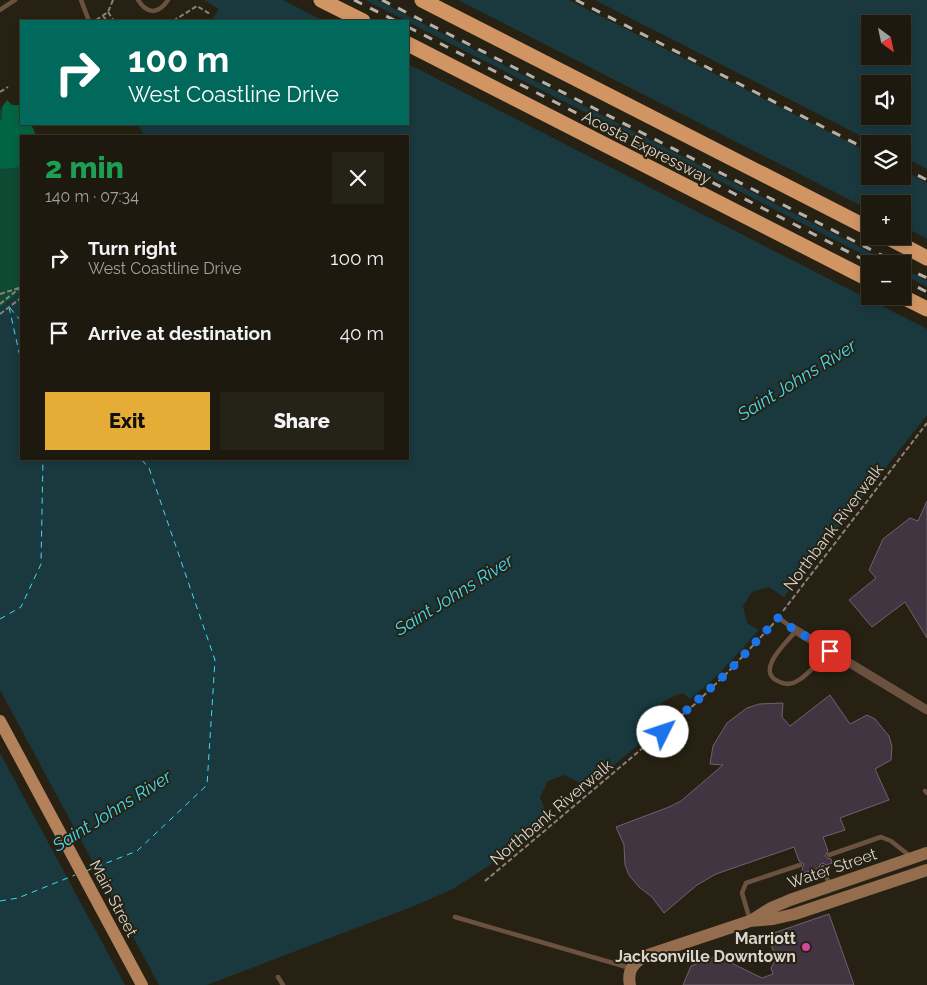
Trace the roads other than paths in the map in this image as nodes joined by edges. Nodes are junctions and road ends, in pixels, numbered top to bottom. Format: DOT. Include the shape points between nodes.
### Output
graph roads {
  1 [pos="15,0"];
  2 [pos="81,0"];
  3 [pos="138,0"];
  4 [pos="168,0"];
  5 [pos="321,0"];
  6 [pos="422,0"];
  7 [pos="0,10"];
  8 [pos="89,20"];
  9 [pos="361,20"];
  10 [pos="409,45"];
  11 [pos="861,224"];
  12 [pos="902,245"];
  13 [pos="927,258"];
  14 [pos="861,275"];
  15 [pos="911,301"];
  16 [pos="927,309"];
  17 [pos="778,618"];
  18 [pos="794,629"];
  19 [pos="830,651"];
  20 [pos="926,708"];
  21 [pos="0,722"];
  22 [pos="927,853"];
  23 [pos="829,855"];
  24 [pos="913,858"];
  25 [pos="800,865"];
  26 [pos="823,867"];
  27 [pos="927,870"];
  28 [pos="830,886"];
  29 [pos="834,901"];
  30 [pos="455,917"];
  31 [pos="750,921"];
  32 [pos="631,968"];
  33 [pos="278,977"];
  34 [pos="142,985"];
  35 [pos="283,985"];
  36 [pos="630,985"];
  1 -- 7 [label="lane"];
  2 -- 8 [label="lane"];
  3 -- 4 [label="lane" via="144,9 152,11 161,8"];
  5 -- 9 [label="highway"];
  6 -- 11 [label="highway, Acosta Expressway"];
  10 -- 14 [label="highway, Acosta Expressway"];
  12 -- 13 [label="highway"];
  15 -- 16 [label="highway"];
  17 -- 18 [label="lane"];
  18 -- 19 [label="street"];
  18 -- 19 [label="lane" via="769,667 777,681 784,684 799,680"];
  19 -- 20 [label="street"];
  21 -- 34 [label="main road, Main Street"];
  22 -- 24 [label="street, Water Street"];
  23 -- 24 [label="lane" via="881,837"];
  24 -- 28 [label="street, Water Street"];
  25 -- 31 [label="lane" via="746,883 742,893"];
  26 -- 28 [label="lane"];
  27 -- 29 [label="street, Water Street"];
  28 -- 29 [label="street"];
  28 -- 31 [label="street, Water Street" via="781,904"];
  29 -- 31 [label="street, Water Street" via="783,917"];
  30 -- 32 [label="lane"];
  31 -- 32 [label="street, Water Street" via="650,954"];
  32 -- 36 [label="street"];
  33 -- 35 [label="lane"];
}
